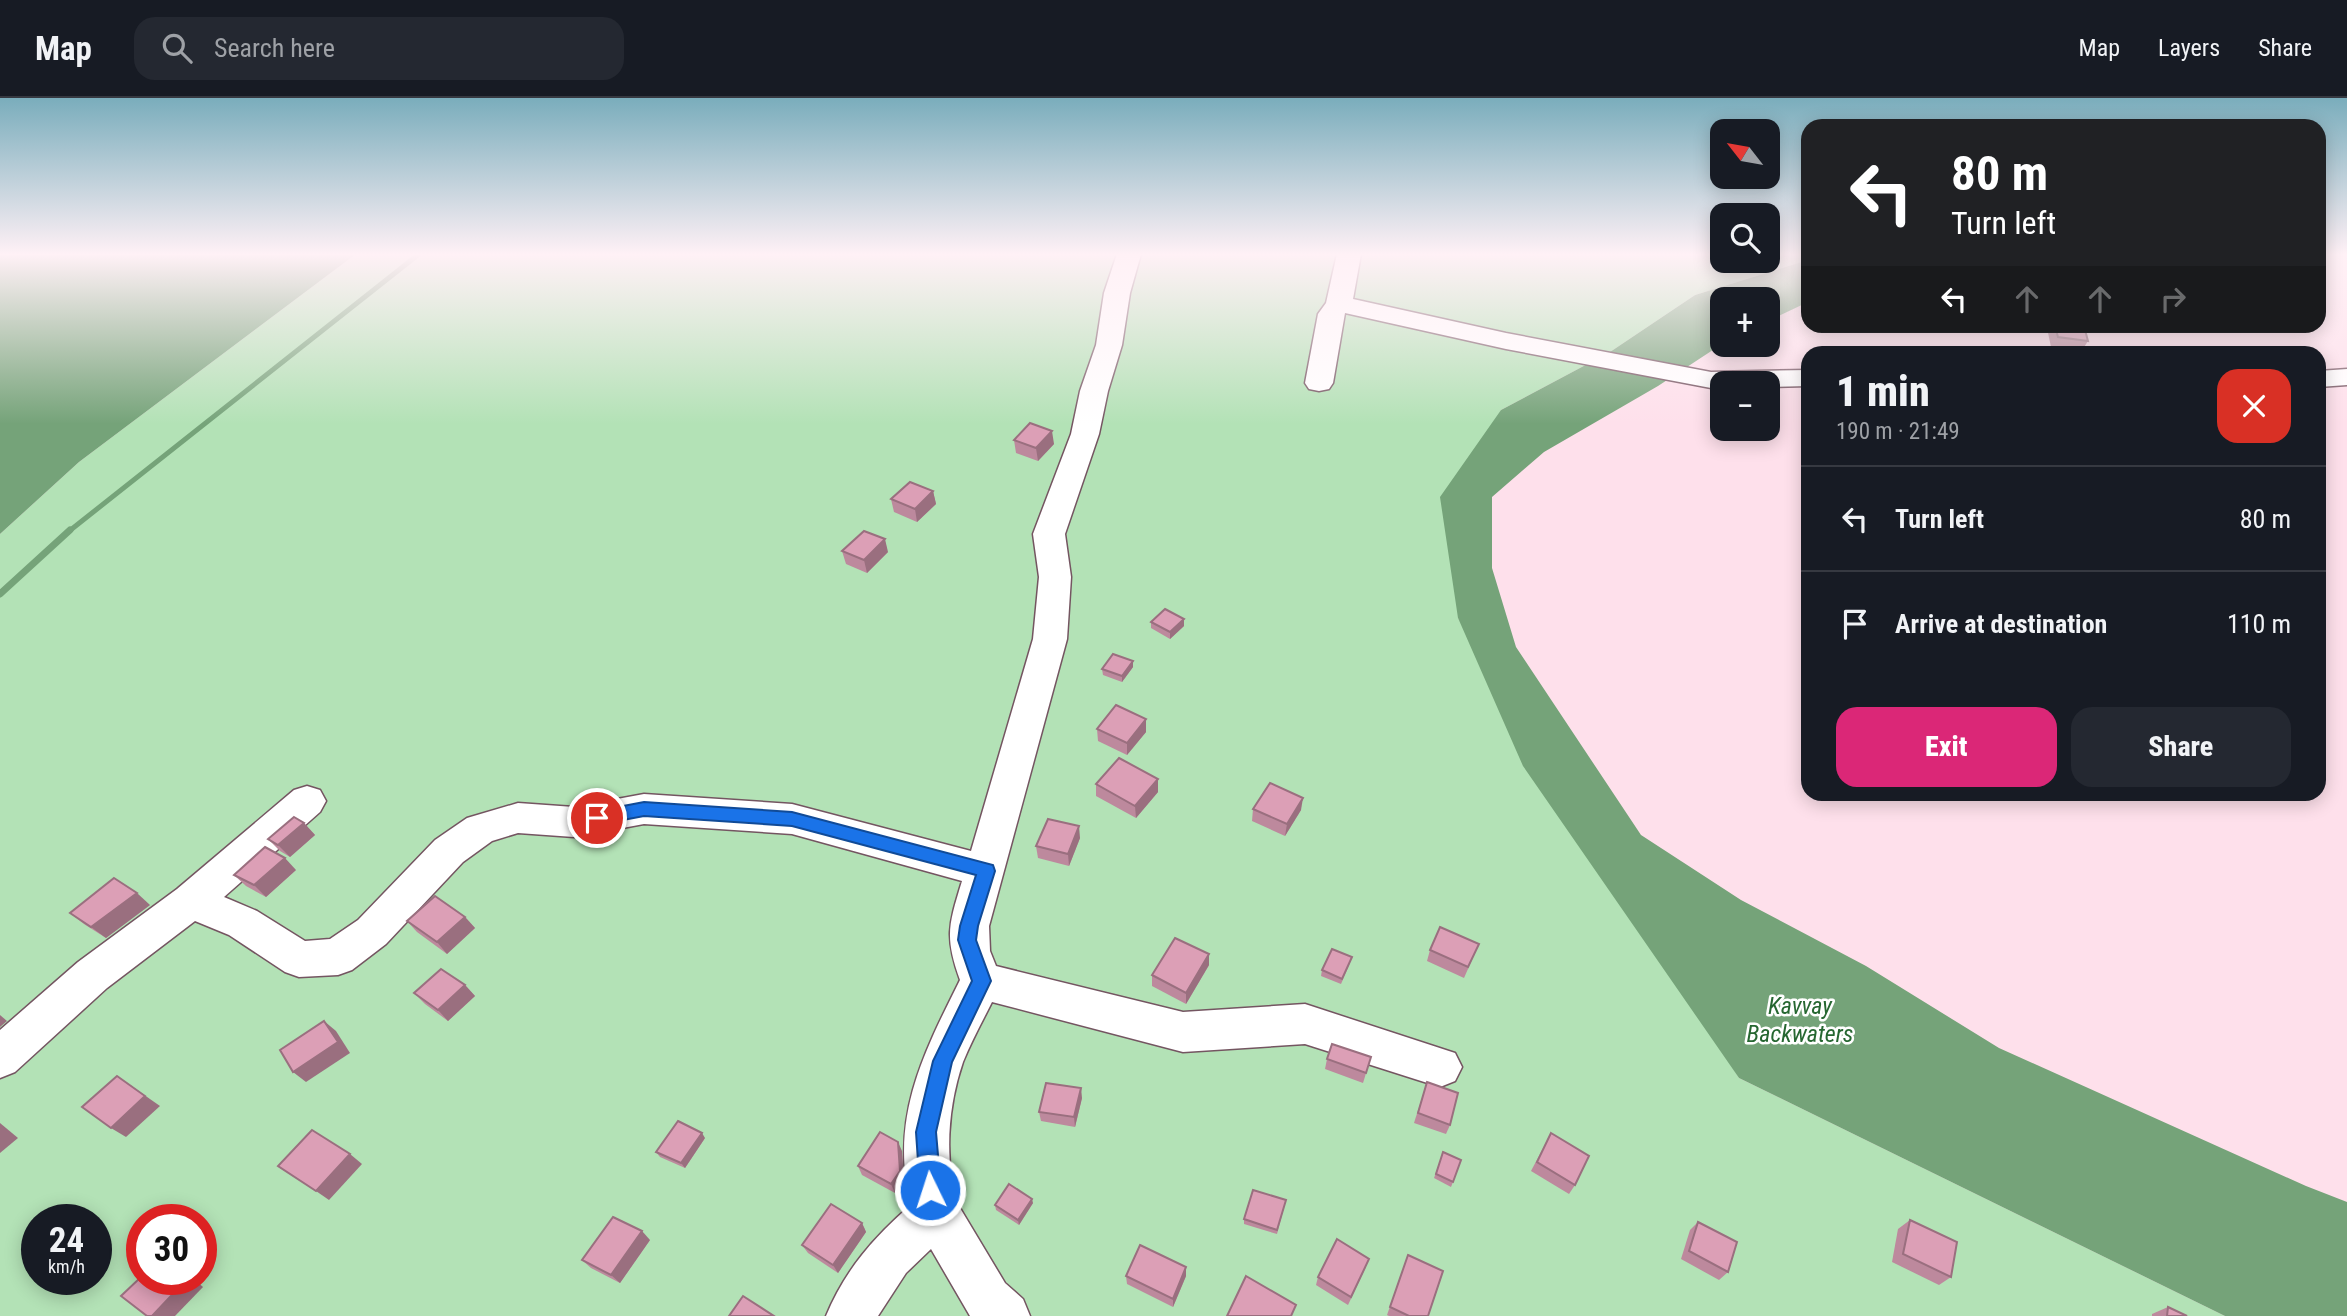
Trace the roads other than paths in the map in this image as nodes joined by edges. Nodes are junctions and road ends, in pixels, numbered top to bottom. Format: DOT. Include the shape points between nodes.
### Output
graph roads {
  1 [pos="1114,311"];
  2 [pos="1334,311"];
  3 [pos="1370,311"];
  4 [pos="2347,377"];
  5 [pos="1801,378"];
  6 [pos="2326,378"];
  7 [pos="1319,383"];
  8 [pos="307,800"];
  9 [pos="986,871"];
  10 [pos="191,901"];
  11 [pos="981,981"];
  12 [pos="0,1058"];
  13 [pos="1440,1068"];
  14 [pos="936,1213"];
  15 [pos="850,1316"];
  16 [pos="1006,1316"];
  1 -- 9 [label="street" via="1085,434 1049,534 1055,577 1050,639"];
  2 -- 7 [label="street"];
  3 -- 5 [label="street" via="1711,380"];
  4 -- 6 [label="street"];
  8 -- 10 [label="street"];
  9 -- 10 [label="street" via="792,819 644,809 574,822 519,818 480,829 449,851 372,932 338,957 299,959 243,923"];
  9 -- 11 [label="street" via="967,940"];
  10 -- 12 [label="street" via="65,997"];
  11 -- 13 [label="street" via="1183,1032 1305,1024"];
  11 -- 14 [label="street" via="942,1061 926,1132"];
  14 -- 15 [label="street" via="889,1256"];
  14 -- 16 [label="street" via="988,1300"];
}
